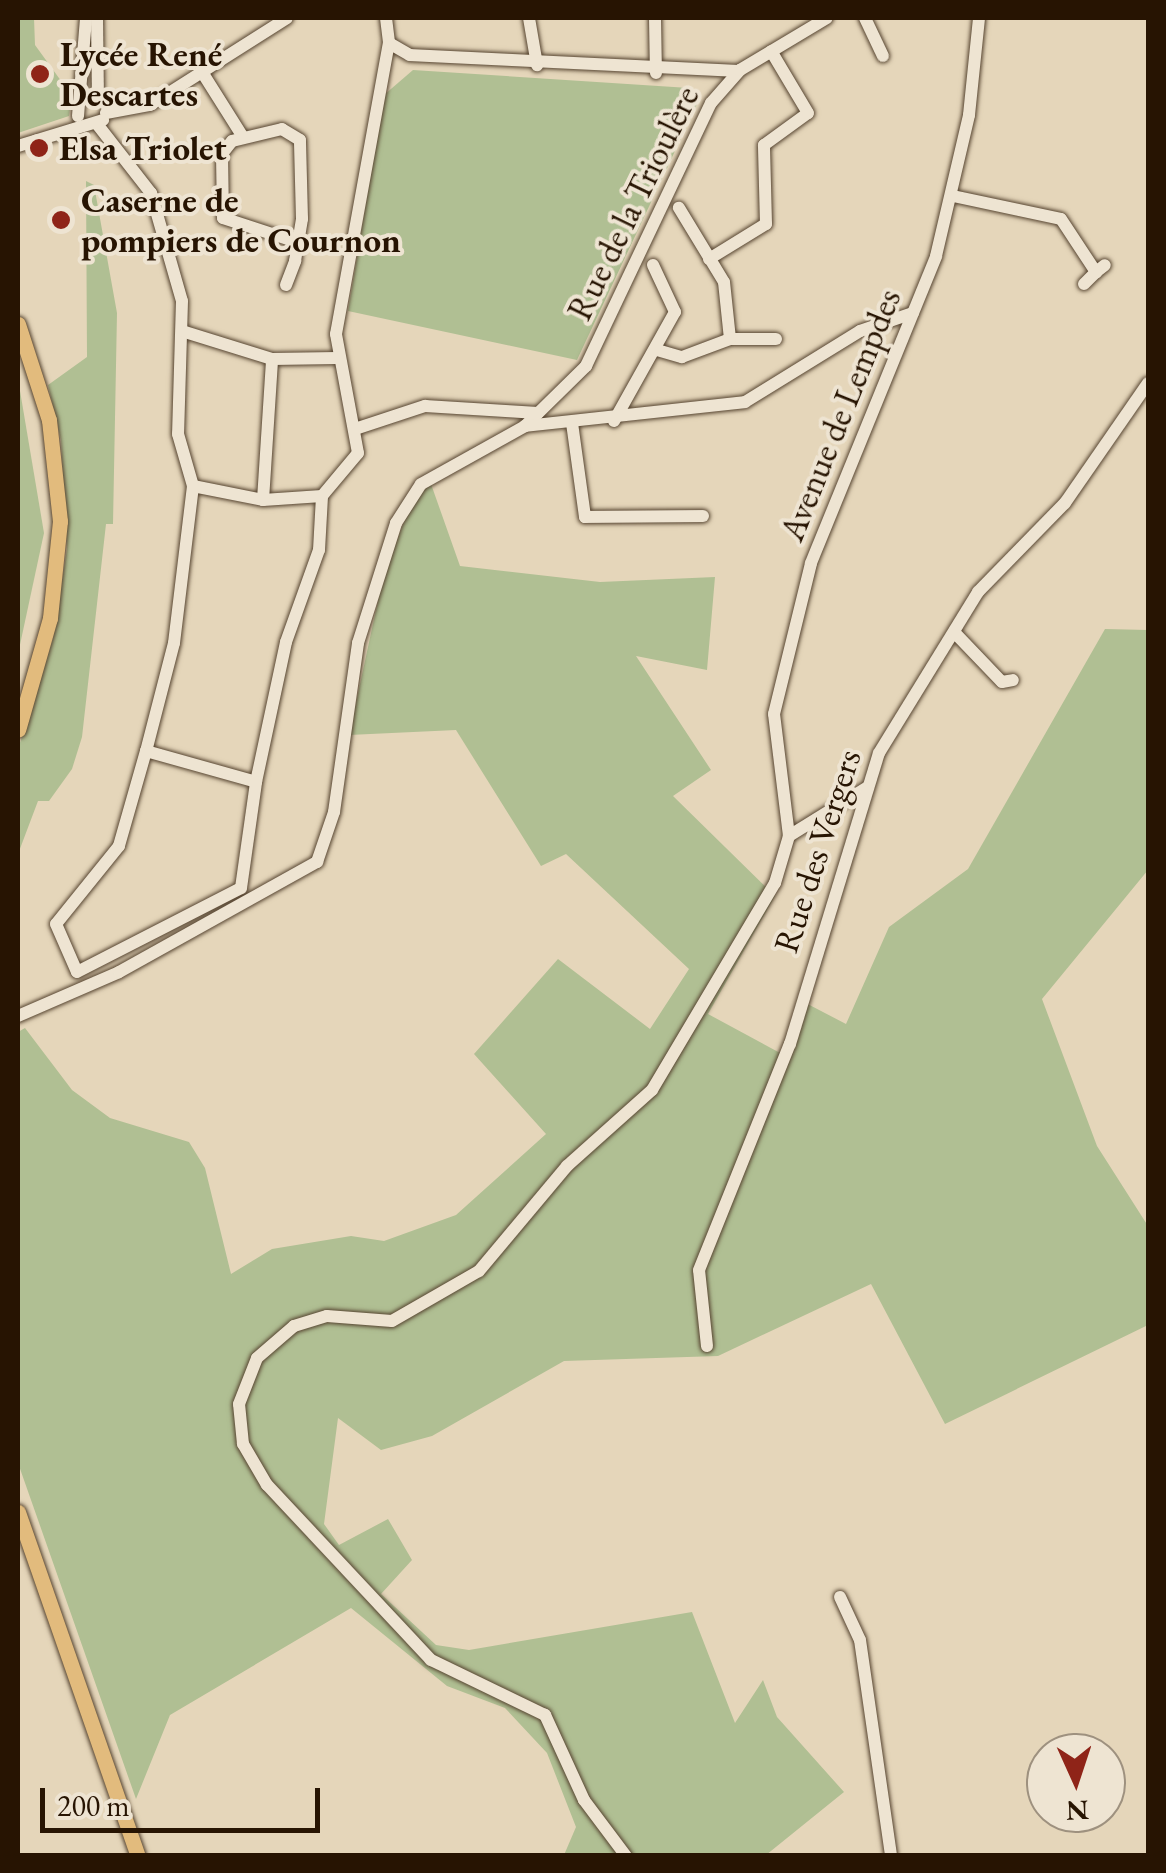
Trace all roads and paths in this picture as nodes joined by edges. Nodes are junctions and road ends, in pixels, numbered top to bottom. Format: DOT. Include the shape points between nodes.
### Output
graph roads {
  1 [pos="86,18"];
  2 [pos="97,18"];
  3 [pos="386,18"];
  4 [pos="529,18"];
  5 [pos="655,18"];
  6 [pos="828,18"];
  7 [pos="865,18"];
  8 [pos="979,18"];
  9 [pos="278,20"];
  10 [pos="389,43"];
  11 [pos="771,50"];
  12 [pos="883,56"];
  13 [pos="536,65"];
  14 [pos="202,72"];
  15 [pos="656,73"];
  16 [pos="683,75"];
  17 [pos="720,80"];
  18 [pos="716,97"];
  19 [pos="98,98"];
  20 [pos="82,99"];
  21 [pos="92,120"];
  22 [pos="243,138"];
  23 [pos="18,146"];
  24 [pos="954,196"];
  25 [pos="679,208"];
  26 [pos="297,242"];
  27 [pos="709,258"];
  28 [pos="652,265"];
  29 [pos="1084,284"];
  30 [pos="286,285"];
  31 [pos="914,312"];
  32 [pos="18,324"];
  33 [pos="184,332"];
  34 [pos="730,339"];
  35 [pos="776,339"];
  36 [pos="657,350"];
  37 [pos="272,358"];
  38 [pos="337,358"];
  39 [pos="1148,383"];
  40 [pos="633,390"];
  41 [pos="553,393"];
  42 [pos="538,410"];
  43 [pos="638,418"];
  44 [pos="614,421"];
  45 [pos="572,423"];
  46 [pos="557,424"];
  47 [pos="540,425"];
  48 [pos="525,426"];
  49 [pos="358,428"];
  50 [pos="194,486"];
  51 [pos="322,496"];
  52 [pos="264,500"];
  53 [pos="703,516"];
  54 [pos="954,632"];
  55 [pos="1013,680"];
  56 [pos="18,730"];
  57 [pos="146,751"];
  58 [pos="256,782"];
  59 [pos="866,788"];
  60 [pos="789,836"];
  61 [pos="18,1016"];
  62 [pos="707,1346"];
  63 [pos="18,1512"];
  64 [pos="840,1597"];
  65 [pos="138,1856"];
  66 [pos="626,1856"];
  67 [pos="891,1856"];
  1 -- 20 [label="street"];
  2 -- 19 [label="street"];
  3 -- 10 [label="street"];
  4 -- 13 [label="street"];
  5 -- 15 [label="street"];
  6 -- 11 [label="street, Rue de la Trioulère"];
  7 -- 12 [label="street"];
  8 -- 24 [label="street, Avenue de Lempdes"];
  9 -- 14 [label="street"];
  10 -- 13 [label="street" via="410,55"];
  10 -- 38 [label="street"];
  11 -- 17 [label="street, Rue de la Trioulère"];
  11 -- 27 [label="street" via="808,113 764,145 766,224"];
  13 -- 15 [label="street"];
  14 -- 21 [label="street" via="140,110"];
  14 -- 22 [label="street"];
  15 -- 16 [label="street"];
  16 -- 17 [label="street"];
  16 -- 18 [label="street"];
  17 -- 18 [label="street, Rue de la Trioulère"];
  18 -- 41 [label="street, Rue de la Trioulère" via="586,366"];
  19 -- 20 [label="street"];
  19 -- 21 [label="street"];
  20 -- 21 [label="street"];
  21 -- 23 [label="street"];
  21 -- 33 [label="street" via="150,193"];
  22 -- 26 [label="street" via="282,129 300,140"];
  22 -- 26 [label="street" via="222,154 223,218"];
  24 -- 29 [label="street" via="1061,219 1100,268"];
  24 -- 31 [label="street, Avenue de Lempdes"];
  25 -- 27 [label="street"];
  26 -- 30 [label="street"];
  27 -- 34 [label="street" via="724,282"];
  28 -- 36 [label="street" via="675,301"];
  31 -- 43 [label="street" via="860,331 745,402"];
  31 -- 60 [label="street, Avenue de Lempdes" via="810,563 774,714"];
  32 -- 56 [label="main road" via="46,403 60,520 50,618"];
  33 -- 37 [label="street"];
  33 -- 50 [label="street" via="178,434"];
  34 -- 35 [label="street"];
  34 -- 36 [label="street" via="682,357"];
  36 -- 40 [label="street"];
  37 -- 38 [label="street"];
  37 -- 52 [label="street"];
  38 -- 49 [label="street"];
  39 -- 54 [label="street, Rue des Vergers" via="1065,503 978,592"];
  40 -- 43 [label="street"];
  40 -- 44 [label="street"];
  41 -- 42 [label="street, Rue de la Trioulère"];
  41 -- 46 [label="street"];
  42 -- 47 [label="street"];
  42 -- 48 [label="street, Rue de la Trioulère"];
  42 -- 49 [label="street" via="425,406"];
  43 -- 44 [label="street"];
  44 -- 45 [label="street"];
  45 -- 46 [label="street"];
  45 -- 53 [label="street" via="585,518"];
  46 -- 47 [label="street"];
  47 -- 48 [label="street"];
  48 -- 61 [label="street" via="433,474 400,513 358,643 334,812 317,862 119,972"];
  49 -- 51 [label="street" via="354,466"];
  50 -- 52 [label="street"];
  50 -- 57 [label="street" via="174,643"];
  51 -- 52 [label="street"];
  51 -- 58 [label="street" via="319,550 286,642"];
  54 -- 55 [label="street" via="1002,682"];
  54 -- 59 [label="street, Rue des Vergers"];
  57 -- 58 [label="street"];
  57 -- 58 [label="street" via="119,846 56,924 77,972 242,888"];
  59 -- 60 [label="street"];
  59 -- 62 [label="street, Rue des Vergers" via="859,838 812,957 790,1044 699,1270"];
  60 -- 66 [label="street" via="775,883 652,1090 566,1166 493,1257 402,1318 327,1316 294,1326 257,1358 240,1404 243,1444 267,1485 431,1660 546,1715 584,1800"];
  63 -- 65 [label="main road"];
  64 -- 67 [label="street" via="860,1640"];
}
